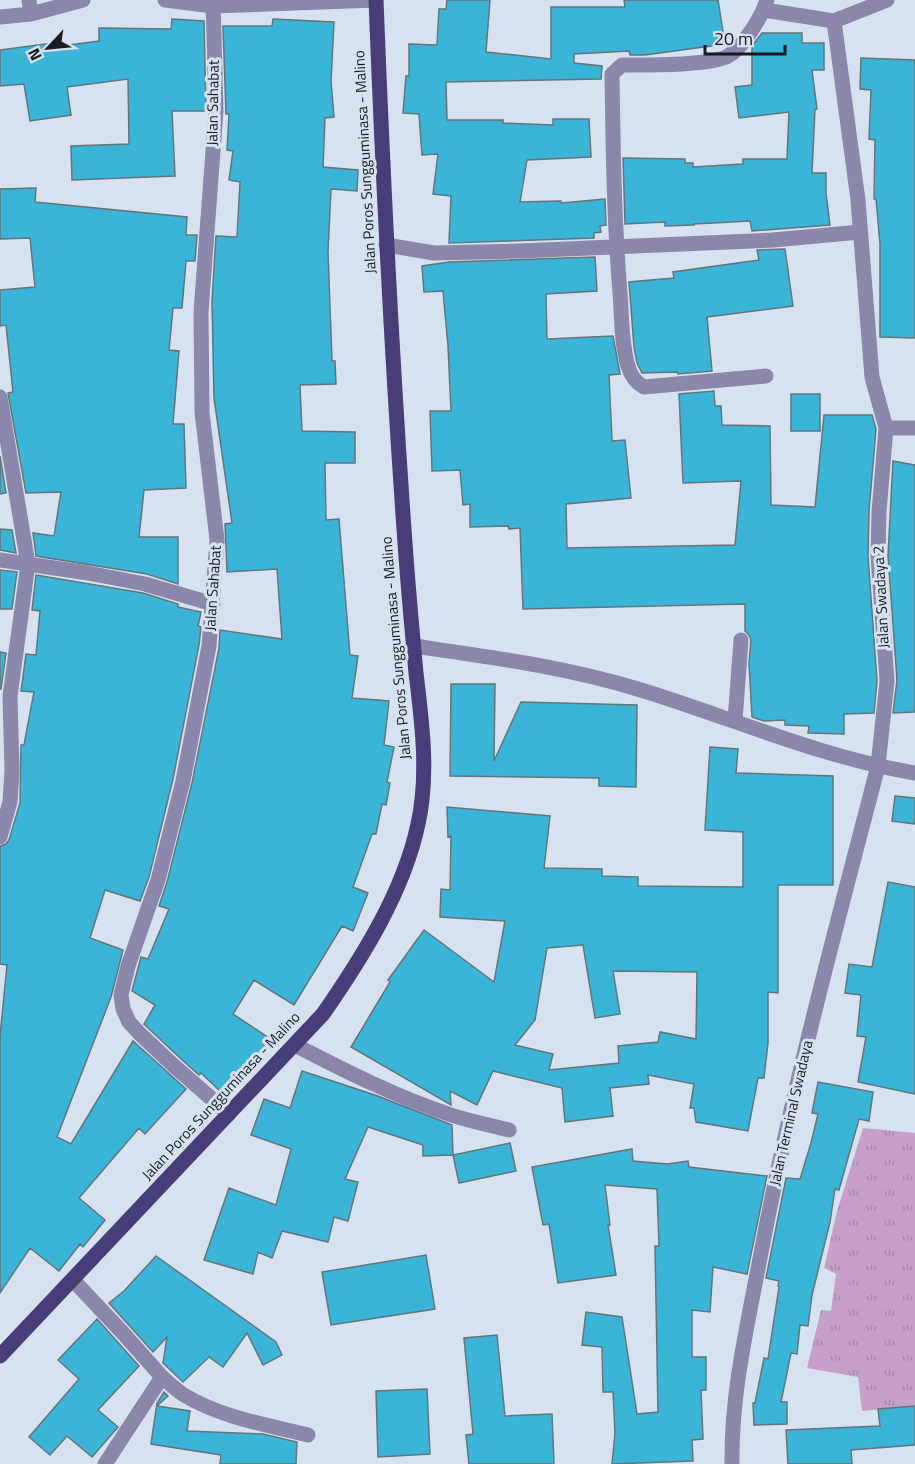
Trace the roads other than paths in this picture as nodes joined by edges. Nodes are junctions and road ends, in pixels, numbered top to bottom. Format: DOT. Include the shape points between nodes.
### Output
graph roads {
  1 [pos="83,0"];
  2 [pos="165,0"];
  3 [pos="376,0"];
  4 [pos="887,0"];
  5 [pos="213,3"];
  6 [pos="765,5"];
  7 [pos="30,7"];
  8 [pos="0,17"];
  9 [pos="834,21"];
  10 [pos="860,232"];
  11 [pos="386,245"];
  12 [pos="616,248"];
  13 [pos="766,376"];
  14 [pos="0,397"];
  15 [pos="886,428"];
  16 [pos="915,428"];
  17 [pos="0,560"];
  18 [pos="28,564"];
  19 [pos="213,603"];
  20 [pos="741,640"];
  21 [pos="414,646"];
  22 [pos="735,721"];
  23 [pos="878,766"];
  24 [pos="915,773"];
  25 [pos="0,837"];
  26 [pos="295,1045"];
  27 [pos="229,1114"];
  28 [pos="509,1130"];
  29 [pos="73,1280"];
  30 [pos="0,1356"];
  31 [pos="162,1377"];
  32 [pos="308,1435"];
  33 [pos="105,1464"];
  34 [pos="732,1464"];
  1 -- 7 [label="street"];
  2 -- 5 [label="street"];
  3 -- 5 [label="street"];
  3 -- 11 [label="main road, Jalan Poros Sungguminasa - Malino"];
  4 -- 9 [label="street"];
  5 -- 19 [label="street, Jalan Sahabat" via="216,111 201,312 202,412 217,540"];
  6 -- 9 [label="street"];
  6 -- 12 [label="street" via="728,57 622,66 612,74"];
  7 -- 8 [label="street"];
  9 -- 10 [label="street"];
  10 -- 12 [label="street"];
  10 -- 15 [label="street" via="872,377"];
  11 -- 12 [label="street" via="434,253"];
  11 -- 21 [label="main road, Jalan Poros Sungguminasa - Malino"];
  12 -- 13 [label="street" via="628,367 637,383 644,387"];
  14 -- 18 [label="street"];
  15 -- 16 [label="street"];
  15 -- 23 [label="street, Jalan Swadaya 2" via="878,556 887,681"];
  17 -- 18 [label="street"];
  18 -- 19 [label="street" via="145,584"];
  18 -- 25 [label="street" via="10,696 10,802"];
  19 -- 27 [label="street, Jalan Sahabat" via="209,646 183,781 158,880 121,995 129,1022"];
  20 -- 22 [label="street"];
  21 -- 22 [label="street" via="558,669 639,689"];
  21 -- 26 [label="main road, Jalan Poros Sungguminasa - Malino" via="423,737 423,783 409,863 385,914 340,991"];
  22 -- 23 [label="street"];
  23 -- 24 [label="street"];
  23 -- 34 [label="street, Jalan Terminal Swadaya" via="798,1077 768,1217 736,1388"];
  26 -- 27 [label="main road, Jalan Poros Sungguminasa - Malino"];
  26 -- 28 [label="street" via="396,1094 451,1115"];
  27 -- 29 [label="main road, Jalan Poros Sungguminasa - Malino"];
  29 -- 30 [label="main road, Jalan Poros Sungguminasa - Malino"];
  29 -- 31 [label="street"];
  31 -- 32 [label="street" via="202,1404"];
  31 -- 33 [label="street"];
}
